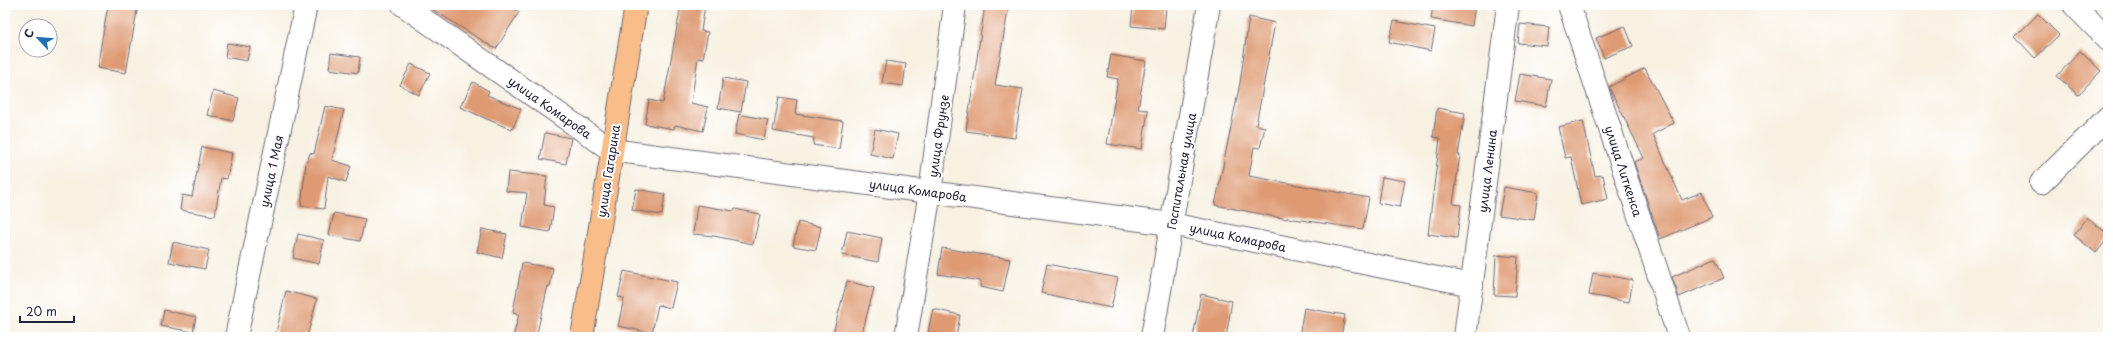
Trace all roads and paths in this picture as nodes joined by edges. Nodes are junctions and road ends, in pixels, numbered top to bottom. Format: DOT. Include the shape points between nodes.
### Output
graph roads {
  1 [pos="306,5"];
  2 [pos="403,5"];
  3 [pos="636,5"];
  4 [pos="955,5"];
  5 [pos="1209,5"];
  6 [pos="1508,5"];
  7 [pos="1569,5"];
  8 [pos="2074,5"];
  9 [pos="2108,40"];
  10 [pos="2108,117"];
  11 [pos="611,150"];
  12 [pos="2041,183"];
  13 [pos="930,192"];
  14 [pos="1172,224"];
  15 [pos="1472,285"];
  16 [pos="236,337"];
  17 [pos="582,337"];
  18 [pos="906,337"];
  19 [pos="1152,337"];
  20 [pos="1465,337"];
  21 [pos="1678,337"];
  1 -- 16 [label="street, улица 1 Мая"];
  2 -- 11 [label="street, улица Комарова"];
  3 -- 11 [label="main road, улица Гагарина"];
  4 -- 13 [label="street, улица Фрунзе"];
  5 -- 14 [label="street, Госпитальная улица"];
  6 -- 15 [label="street, улица Ленина"];
  7 -- 21 [label="street, улица Литкенса"];
  8 -- 9 [label="street"];
  10 -- 12 [label="street"];
  11 -- 13 [label="street, улица Комарова"];
  11 -- 17 [label="main road, улица Гагарина"];
  13 -- 14 [label="street, улица Комарова"];
  13 -- 18 [label="street, улица Фрунзе"];
  14 -- 15 [label="street, улица Комарова"];
  14 -- 19 [label="street, Госпитальная улица"];
  15 -- 20 [label="street, улица Ленина"];
}
